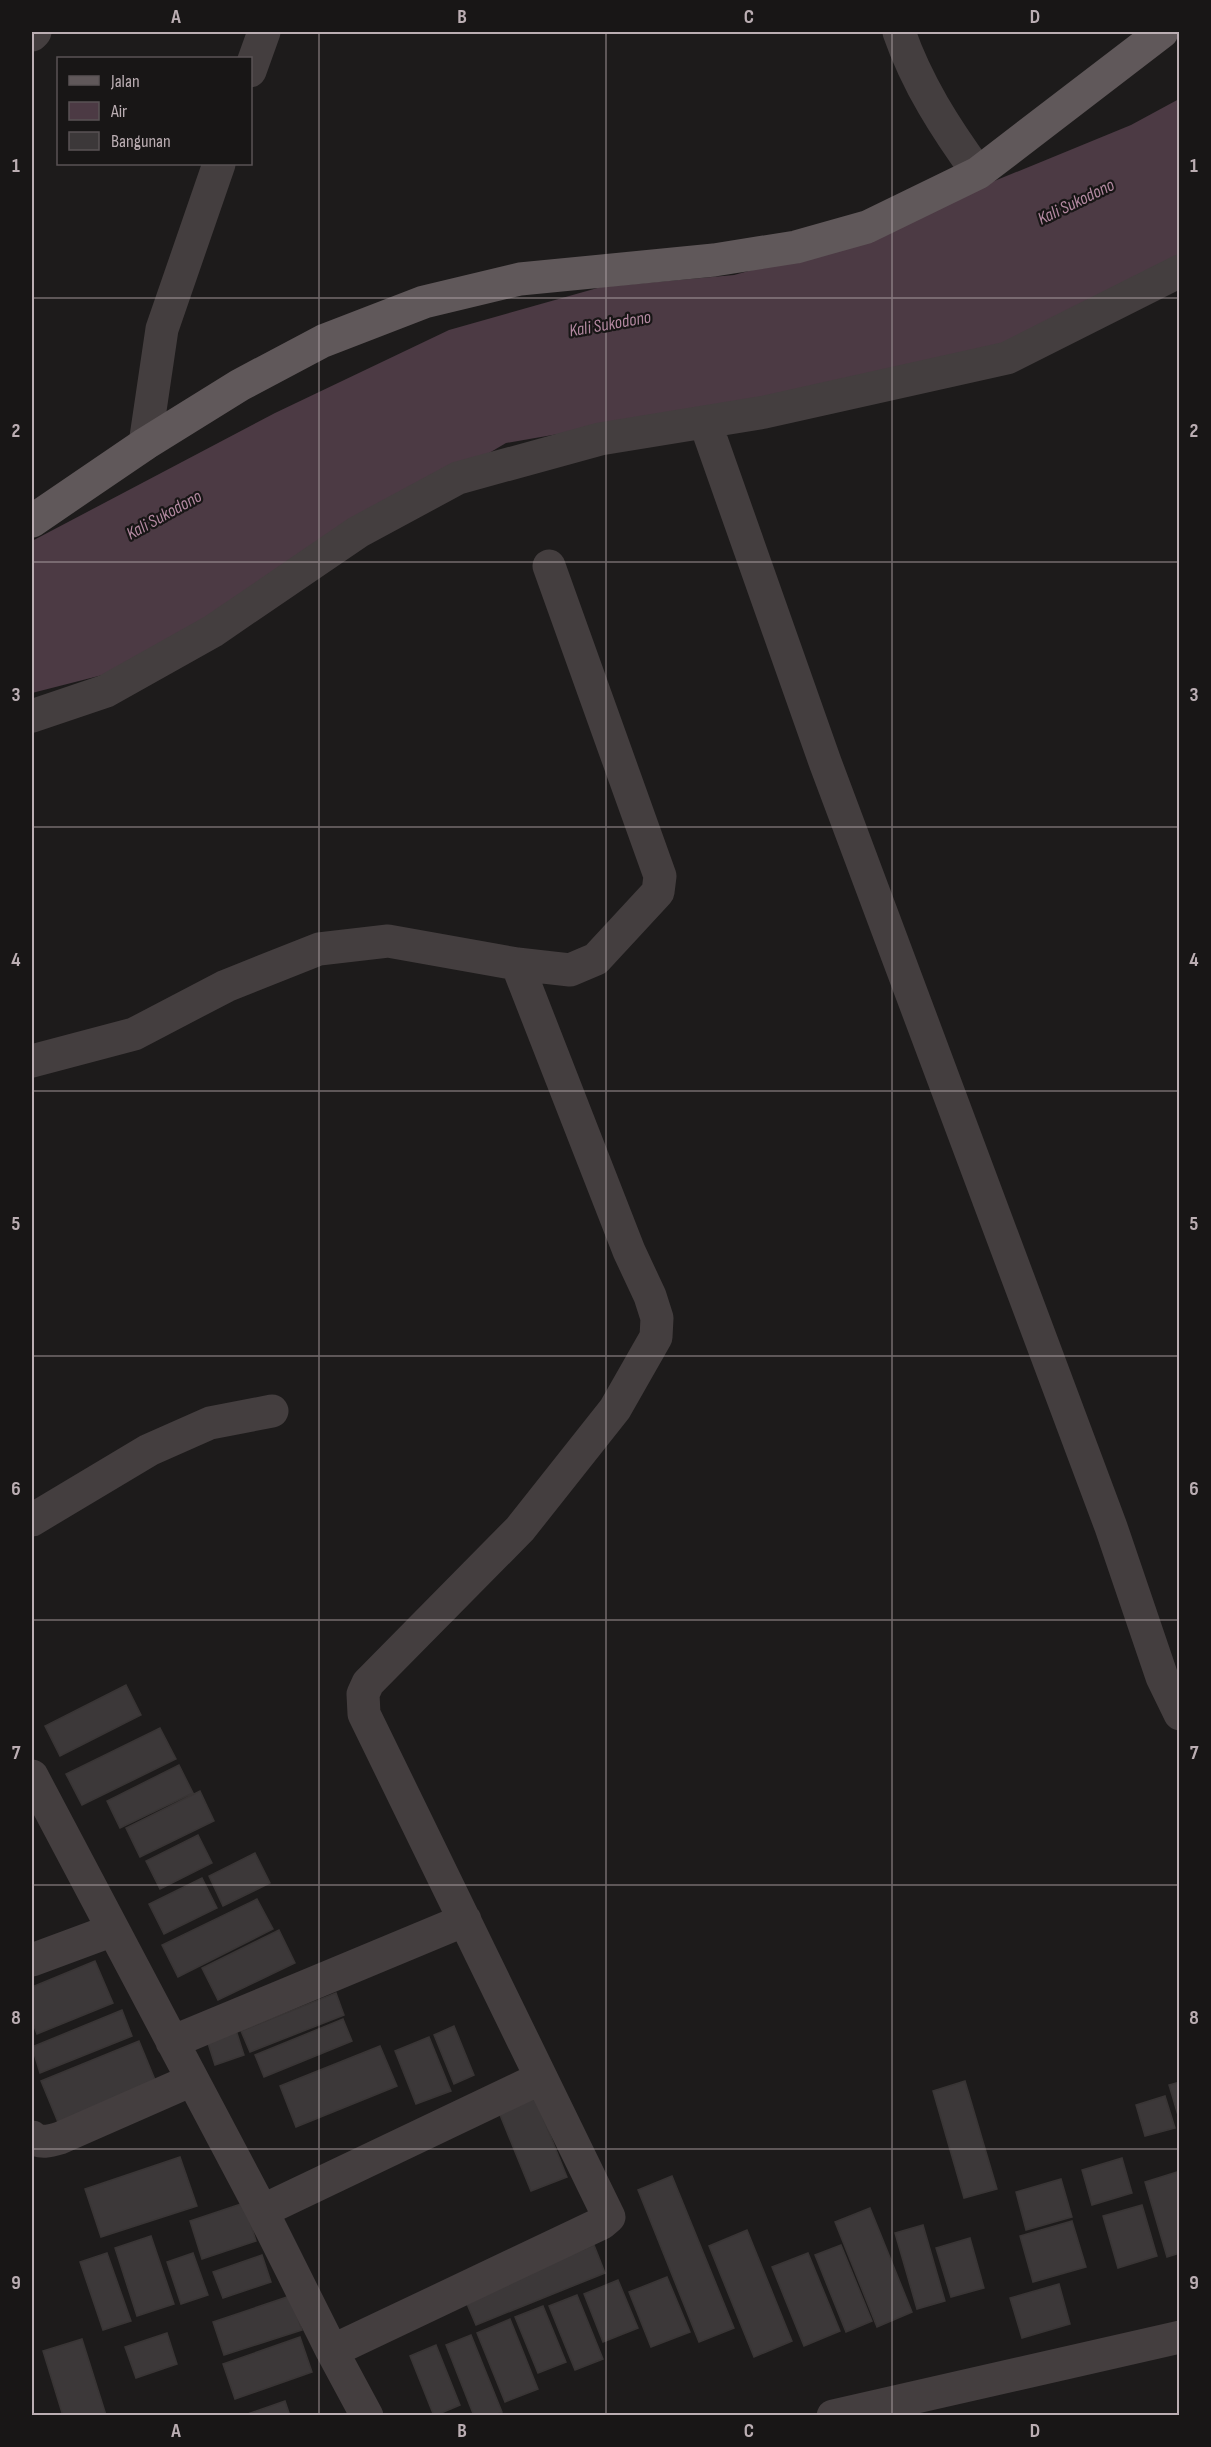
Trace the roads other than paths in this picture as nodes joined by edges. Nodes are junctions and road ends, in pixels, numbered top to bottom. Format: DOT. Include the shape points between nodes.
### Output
graph roads {
  1 [pos="35,32"];
  2 [pos="264,32"];
  3 [pos="899,32"];
  4 [pos="1161,32"];
  5 [pos="32,35"];
  6 [pos="252,65"];
  7 [pos="219,165"];
  8 [pos="978,173"];
  9 [pos="1179,271"];
  10 [pos="705,422"];
  11 [pos="145,444"];
  12 [pos="32,521"];
  13 [pos="549,566"];
  14 [pos="32,716"];
  15 [pos="517,964"];
  16 [pos="32,1061"];
  17 [pos="272,1411"];
  18 [pos="32,1520"];
  19 [pos="1179,1714"];
  20 [pos="32,1776"];
  21 [pos="465,1920"];
  22 [pos="113,1930"];
  23 [pos="32,1960"];
  24 [pos="172,2042"];
  25 [pos="541,2078"];
  26 [pos="192,2080"];
  27 [pos="32,2137"];
  28 [pos="262,2211"];
  29 [pos="1179,2337"];
  30 [pos="332,2351"];
  31 [pos="367,2415"];
  32 [pos="832,2415"];
  1 -- 5 [label="street"];
  2 -- 6 [label="street"];
  3 -- 8 [label="street" via="943,125"];
  4 -- 8 [label="main road"];
  7 -- 11 [label="street" via="162,329"];
  8 -- 11 [label="main road" via="867,228 796,247 714,260 520,279 424,302 323,341"];
  9 -- 10 [label="street" via="1007,358"];
  10 -- 14 [label="street" via="600,439 458,478 358,532 213,632 106,691"];
  10 -- 19 [label="street" via="825,762 1111,1527 1162,1677"];
  11 -- 12 [label="main road"];
  13 -- 15 [label="street" via="660,876 658,892 596,959 570,970"];
  15 -- 16 [label="street" via="388,941 319,950 226,986 134,1034"];
  15 -- 21 [label="street" via="650,1296 657,1318 656,1337 615,1409 520,1529 368,1683 363,1694 364,1714"];
  17 -- 18 [label="street" via="210,1424 148,1450"];
  20 -- 22 [label="street"];
  21 -- 24 [label="street"];
  21 -- 25 [label="street"];
  22 -- 23 [label="street"];
  22 -- 24 [label="street"];
  24 -- 26 [label="street"];
  25 -- 28 [label="street"];
  25 -- 30 [label="street" via="608,2212 606,2220"];
  26 -- 27 [label="street" via="49,2142"];
  26 -- 28 [label="street"];
  28 -- 30 [label="street"];
  29 -- 32 [label="street"];
  30 -- 31 [label="street"];
}
